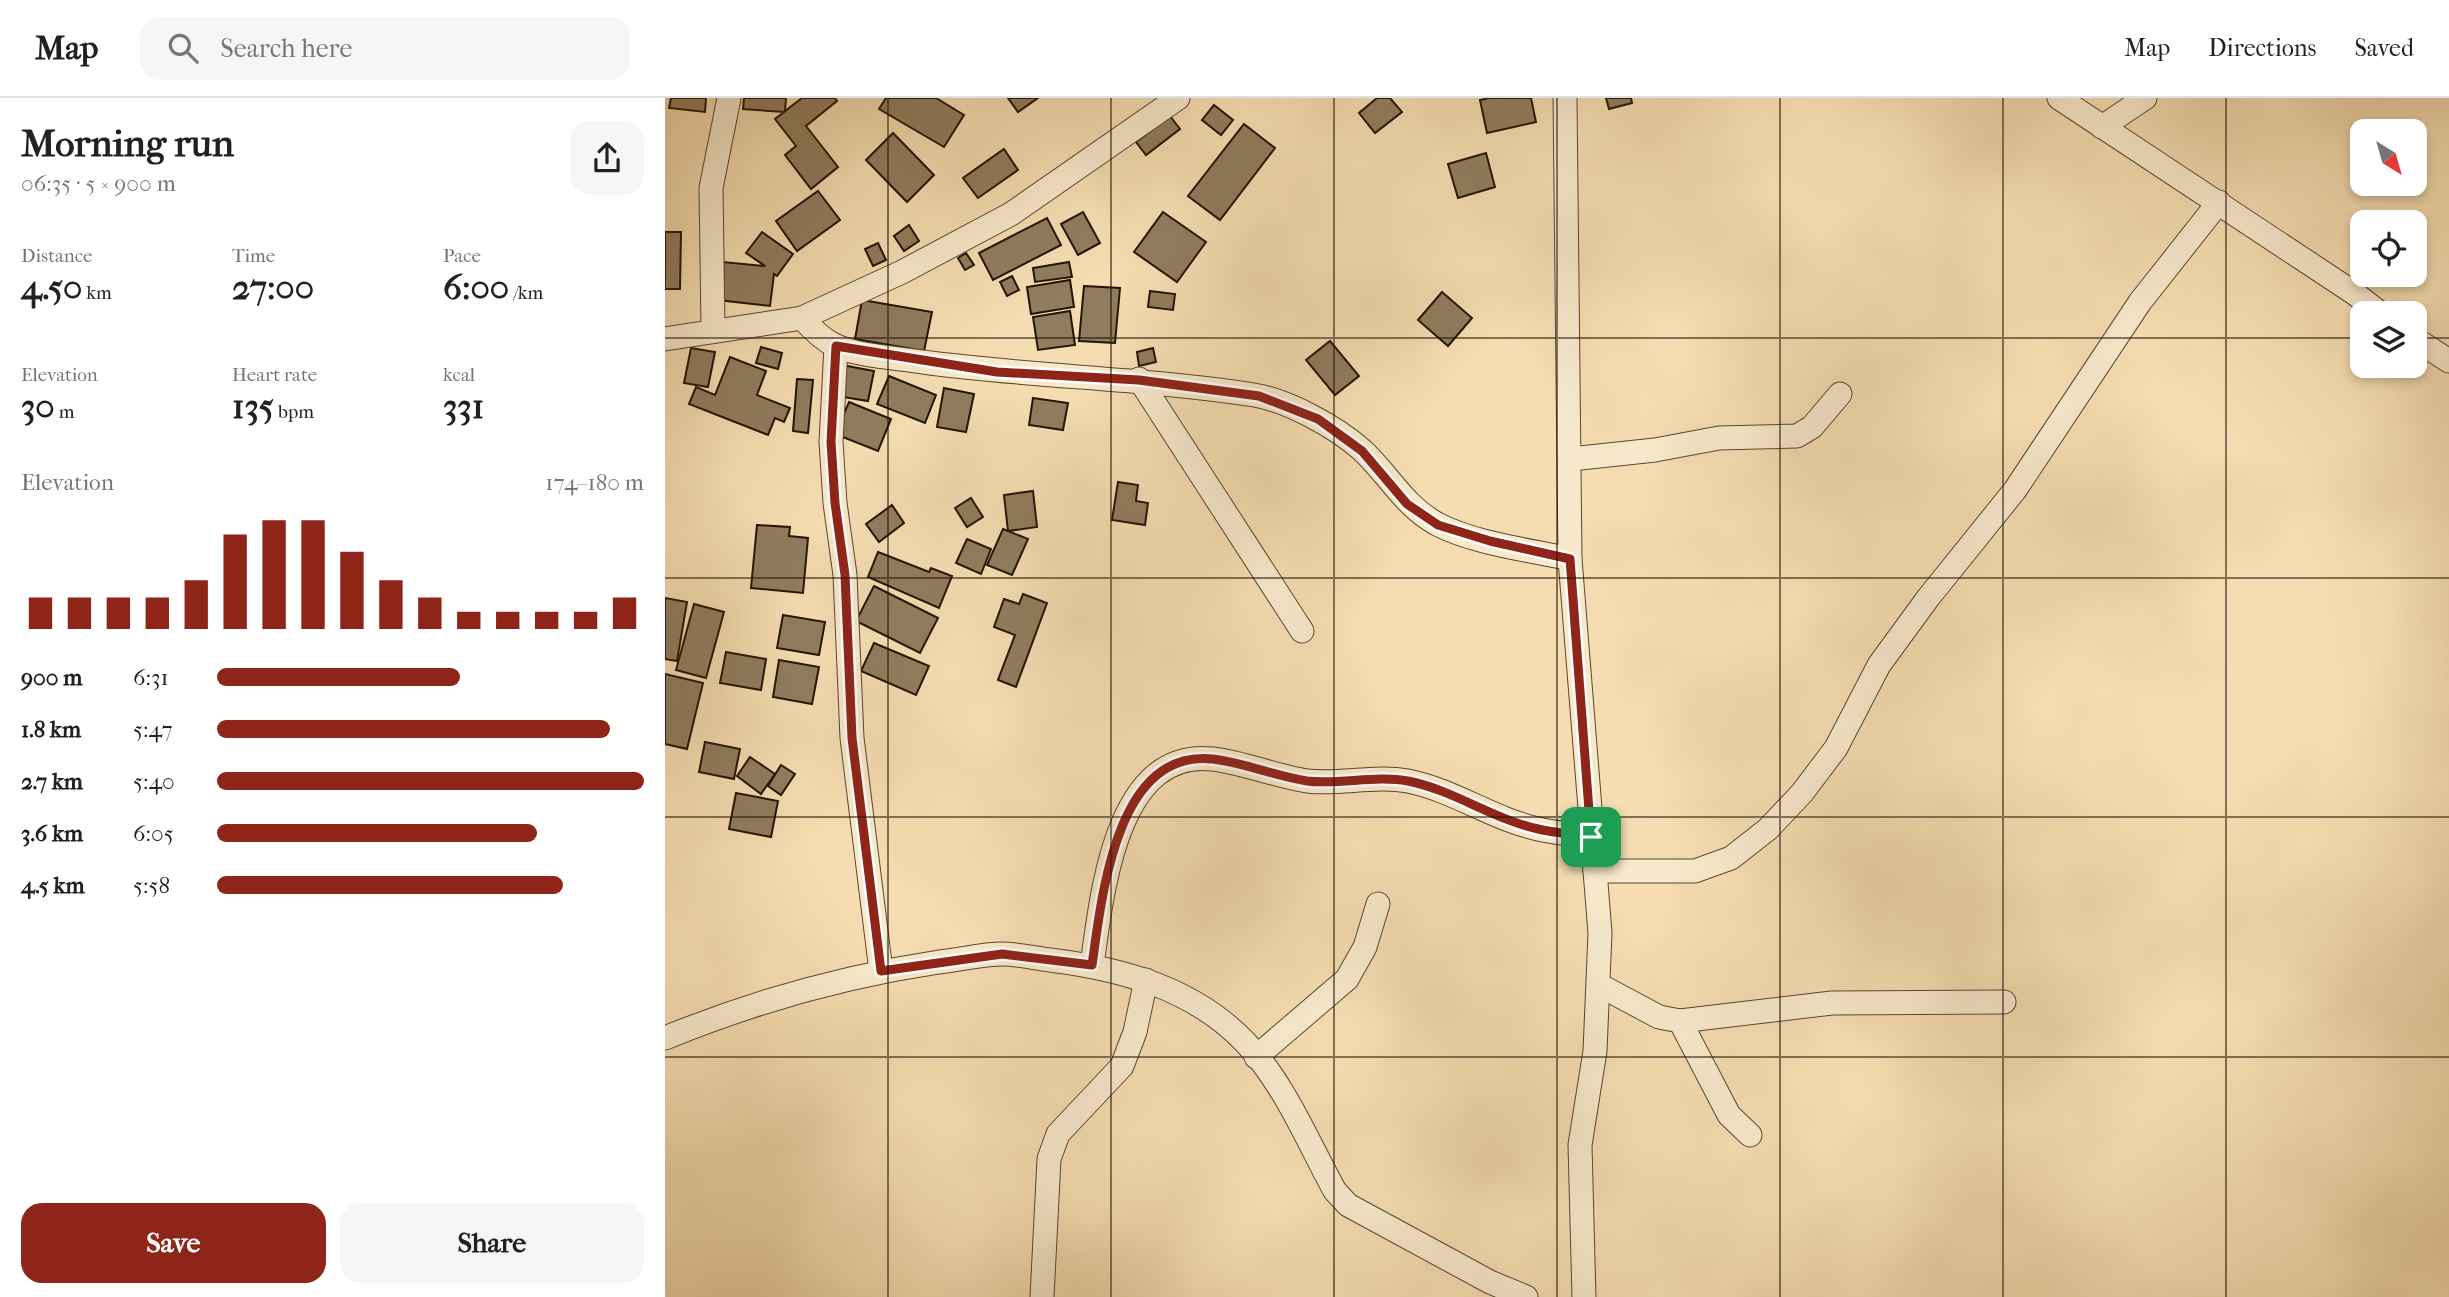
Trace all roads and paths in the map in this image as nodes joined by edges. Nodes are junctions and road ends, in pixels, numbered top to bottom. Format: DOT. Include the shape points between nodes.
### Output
graph roads {
  1 [pos="729,98"];
  2 [pos="1178,98"];
  3 [pos="1565,98"];
  4 [pos="2059,98"];
  5 [pos="2145,98"];
  6 [pos="2102,127"];
  7 [pos="2219,202"];
  8 [pos="2363,301"];
  9 [pos="802,318"];
  10 [pos="713,330"];
  11 [pos="665,339"];
  12 [pos="836,346"];
  13 [pos="2427,347"];
  14 [pos="2449,361"];
  15 [pos="1139,380"];
  16 [pos="1840,394"];
  17 [pos="1570,459"];
  18 [pos="1570,559"];
  19 [pos="1302,631"];
  20 [pos="1591,837"];
  21 [pos="1595,871"];
  22 [pos="1378,904"];
  23 [pos="1092,965"];
  24 [pos="881,971"];
  25 [pos="1146,980"];
  26 [pos="1599,985"];
  27 [pos="2004,1002"];
  28 [pos="1680,1021"];
  29 [pos="665,1038"];
  30 [pos="1256,1057"];
  31 [pos="1750,1135"];
  32 [pos="1042,1297"];
  33 [pos="1526,1297"];
  34 [pos="1584,1297"];
  1 -- 10 [label="street" via="711,188"];
  2 -- 9 [label="street" via="1011,214"];
  3 -- 17 [label="street"];
  4 -- 6 [label="street"];
  5 -- 6 [label="street"];
  6 -- 7 [label="street"];
  7 -- 8 [label="street"];
  7 -- 21 [label="street" via="2140,302 2015,490 1879,665 1836,748 1768,830 1731,858 1696,871"];
  9 -- 10 [label="street"];
  9 -- 12 [label="street"];
  10 -- 11 [label="street"];
  12 -- 15 [label="street" via="997,372"];
  12 -- 24 [label="street" via="831,442 835,503 845,575 852,738"];
  13 -- 14 [label="street"];
  15 -- 18 [label="street" via="1259,396 1318,419 1362,451 1407,504 1438,525"];
  15 -- 19 [label="street"];
  16 -- 17 [label="street" via="1812,427 1797,436 1719,438"];
  17 -- 18 [label="street"];
  18 -- 20 [label="street"];
  20 -- 21 [label="street"];
  20 -- 23 [label="street" via="1537,829 1409,782 1308,781 1213,759 1178,761 1152,776 1133,803 1104,885"];
  21 -- 26 [label="street" via="1601,933"];
  22 -- 30 [label="street" via="1365,947 1347,979"];
  23 -- 24 [label="street" via="1002,954"];
  23 -- 25 [label="street"];
  24 -- 29 [label="street" via="732,1011"];
  25 -- 30 [label="street" via="1213,1013"];
  25 -- 32 [label="street" via="1122,1066 1058,1134 1049,1159"];
  26 -- 28 [label="street" via="1660,1017"];
  26 -- 34 [label="street" via="1595,1051 1580,1145"];
  27 -- 28 [label="street" via="1832,1003"];
  28 -- 31 [label="street" via="1729,1115"];
  30 -- 33 [label="street" via="1335,1191 1348,1205"];
}
